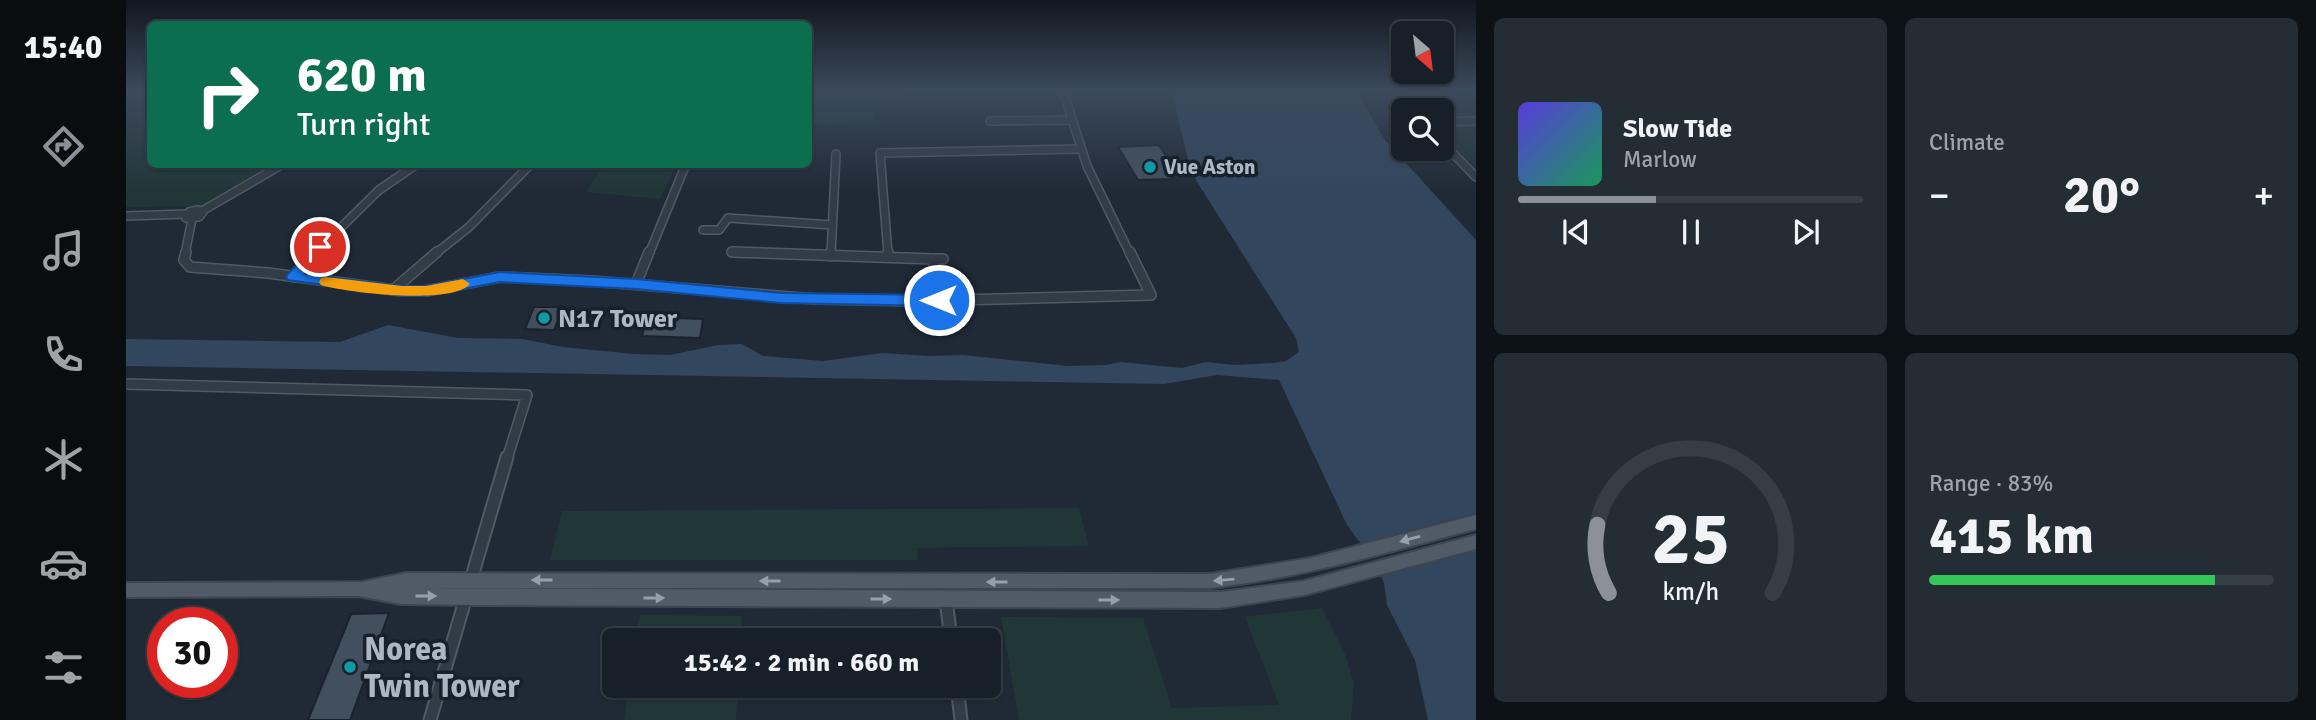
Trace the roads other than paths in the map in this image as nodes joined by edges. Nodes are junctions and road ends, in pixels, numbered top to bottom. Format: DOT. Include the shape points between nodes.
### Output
graph roads {
  1 [pos="1073,125"];
  2 [pos="1081,149"];
  3 [pos="836,154"];
  4 [pos="1454,154"];
  5 [pos="276,168"];
  6 [pos="411,168"];
  7 [pos="527,168"];
  8 [pos="683,168"];
  9 [pos="1476,177"];
  10 [pos="126,216"];
  11 [pos="190,217"];
  12 [pos="832,225"];
  13 [pos="703,230"];
  14 [pos="732,252"];
  15 [pos="831,256"];
  16 [pos="888,257"];
  17 [pos="293,277"];
  18 [pos="636,284"];
  19 [pos="393,290"];
  20 [pos="939,300"];
  21 [pos="126,384"];
  22 [pos="1476,522"];
  23 [pos="1476,542"];
  24 [pos="1292,570"];
  25 [pos="358,589"];
  26 [pos="470,589"];
  27 [pos="126,590"];
  28 [pos="946,599"];
  29 [pos="950,628"];
  30 [pos="958,698"];
  31 [pos="430,720"];
  32 [pos="961,720"];
  1 -- 2 [label="street"];
  2 -- 16 [label="street" via="930,156 880,153"];
  2 -- 20 [label="street" via="1152,295"];
  3 -- 12 [label="street"];
  4 -- 9 [label="street"];
  5 -- 11 [label="street" via="201,215"];
  6 -- 17 [label="street" via="379,190"];
  7 -- 19 [label="street" via="469,227"];
  8 -- 18 [label="street"];
  10 -- 11 [label="street"];
  11 -- 17 [label="street" via="186,265"];
  12 -- 13 [label="street" via="728,218 719,230"];
  12 -- 15 [label="street"];
  14 -- 15 [label="street"];
  15 -- 16 [label="street"];
  16 -- 20 [label="street" via="938,259"];
  17 -- 19 [label="street"];
  18 -- 19 [label="street" via="496,277 426,291"];
  18 -- 20 [label="street" via="781,298"];
  21 -- 26 [label="street" via="527,395"];
  22 -- 24 [label="main road, one-way"];
  28 -- 23 [label="main road, one-way" via="1220,600 1304,588"];
  24 -- 26 [label="main road, one-way" via="1178,583"];
  25 -- 26 [label="main road" via="401,596"];
  25 -- 27 [label="main road"];
  26 -- 28 [label="main road, one-way"];
  26 -- 31 [label="street"];
  28 -- 29 [label="street"];
  30 -- 32 [label="street"];
}
